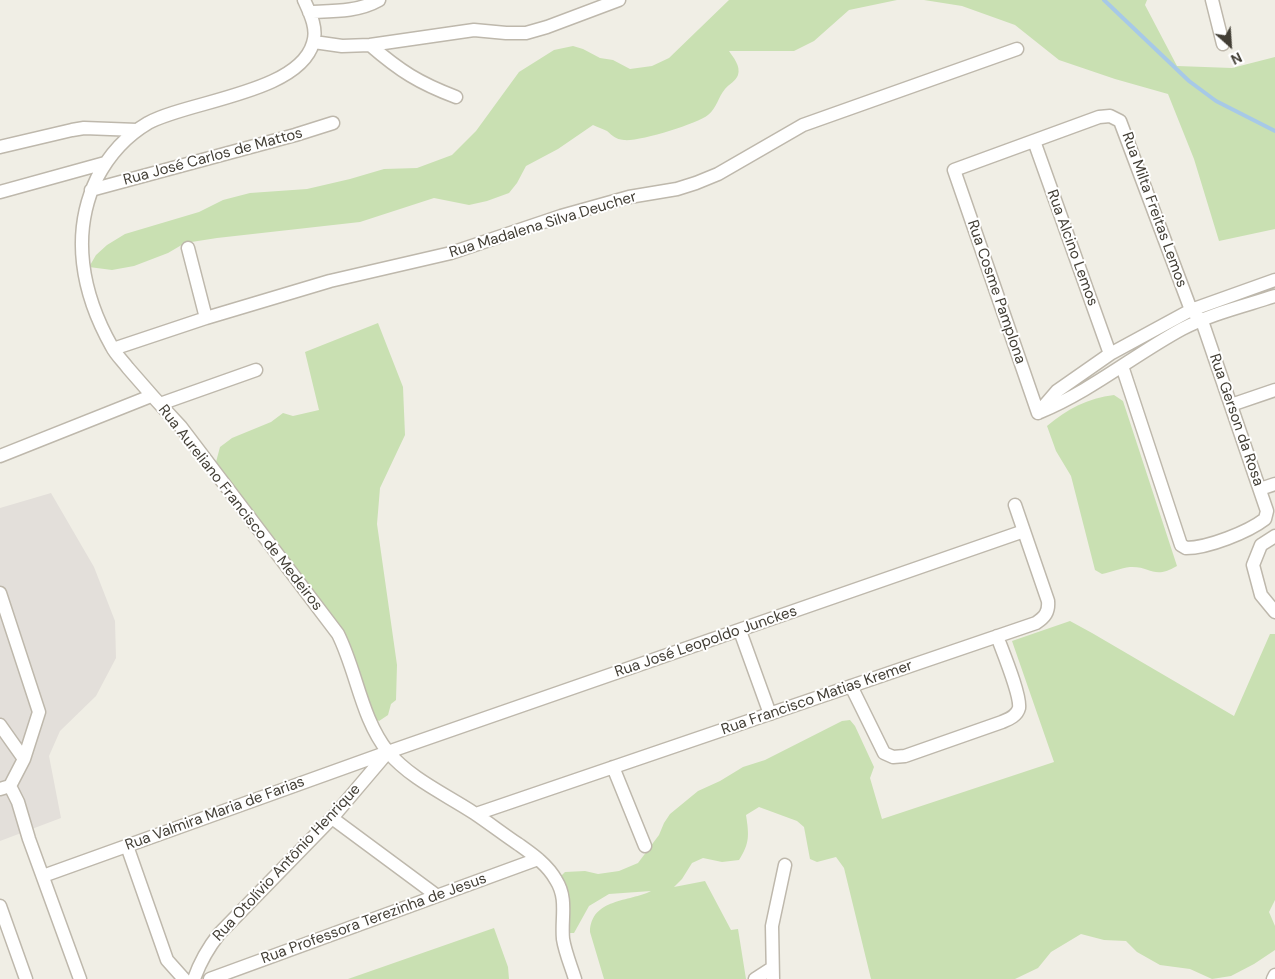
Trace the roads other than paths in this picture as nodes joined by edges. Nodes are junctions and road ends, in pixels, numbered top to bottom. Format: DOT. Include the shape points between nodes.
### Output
graph roads {
  1 [pos="304,0"];
  2 [pos="379,0"];
  3 [pos="619,0"];
  4 [pos="1212,0"];
  5 [pos="309,12"];
  6 [pos="314,42"];
  7 [pos="1223,44"];
  8 [pos="370,45"];
  9 [pos="1017,49"];
  10 [pos="456,98"];
  11 [pos="333,123"];
  12 [pos="137,130"];
  13 [pos="1034,141"];
  14 [pos="0,147"];
  15 [pos="105,163"];
  16 [pos="92,190"];
  17 [pos="0,192"];
  18 [pos="188,248"];
  19 [pos="1275,280"];
  20 [pos="1275,296"];
  21 [pos="1191,310"];
  22 [pos="206,318"];
  23 [pos="1202,321"];
  24 [pos="113,350"];
  25 [pos="1110,354"];
  26 [pos="1122,366"];
  27 [pos="256,370"];
  28 [pos="1275,390"];
  29 [pos="156,400"];
  30 [pos="1231,405"];
  31 [pos="1038,413"];
  32 [pos="0,456"];
  33 [pos="1275,484"];
  34 [pos="1260,489"];
  35 [pos="1015,505"];
  36 [pos="1024,530"];
  37 [pos="1275,536"];
  38 [pos="0,593"];
  39 [pos="1275,612"];
  40 [pos="740,631"];
  41 [pos="997,636"];
  42 [pos="851,686"];
  43 [pos="770,714"];
  44 [pos="0,725"];
  45 [pos="388,752"];
  46 [pos="24,759"];
  47 [pos="613,767"];
  48 [pos="5,788"];
  49 [pos="476,814"];
  50 [pos="332,818"];
  51 [pos="127,846"];
  52 [pos="645,846"];
  53 [pos="538,859"];
  54 [pos="785,865"];
  55 [pos="43,876"];
  56 [pos="436,895"];
  57 [pos="0,906"];
  58 [pos="772,974"];
  59 [pos="1275,976"];
  60 [pos="26,979"];
  61 [pos="80,979"];
  62 [pos="184,979"];
  63 [pos="194,979"];
  64 [pos="210,979"];
  65 [pos="575,979"];
  66 [pos="755,979"];
  67 [pos="1273,979"];
  1 -- 5 [label="street"];
  2 -- 5 [label="street" via="348,10"];
  3 -- 8 [label="street" via="526,33 474,30"];
  4 -- 7 [label="street"];
  5 -- 6 [label="street"];
  6 -- 8 [label="street"];
  6 -- 12 [label="street, Rua Aureliano Francisco de Medeiros" via="302,62 271,81 244,93 164,115"];
  8 -- 10 [label="street" via="395,67"];
  9 -- 22 [label="street, Rua Madalena Silva Deucher" via="803,125 718,174 696,183 629,197 451,253 330,281"];
  11 -- 16 [label="street, Rua José Carlos de Mattos"];
  12 -- 14 [label="street" via="84,128"];
  12 -- 15 [label="street, Rua Aureliano Francisco de Medeiros"];
  13 -- 21 [label="street, Rua Milta Freitas Lemos" via="1092,120 1110,116 1120,121"];
  13 -- 25 [label="street, Rua Alcino Lemos"];
  13 -- 31 [label="street, Rua Cosme Pamplona" via="954,170"];
  15 -- 16 [label="street, Rua Aureliano Francisco de Medeiros"];
  15 -- 17 [label="street"];
  16 -- 24 [label="street, Rua Aureliano Francisco de Medeiros" via="83,219 81,256 89,294"];
  18 -- 22 [label="street"];
  19 -- 21 [label="street"];
  20 -- 23 [label="street"];
  21 -- 23 [label="street"];
  21 -- 25 [label="street"];
  22 -- 24 [label="street, Rua Madalena Silva Deucher"];
  23 -- 26 [label="street" via="1182,329"];
  23 -- 30 [label="street, Rua Gerson da Rosa"];
  24 -- 29 [label="street, Rua Aureliano Francisco de Medeiros"];
  25 -- 31 [label="street" via="1057,391"];
  26 -- 31 [label="street" via="1066,401"];
  26 -- 34 [label="street, Rua Gerson da Rosa" via="1178,540 1186,548 1247,531 1266,519 1267,511"];
  27 -- 29 [label="street"];
  28 -- 30 [label="street"];
  29 -- 32 [label="street"];
  29 -- 45 [label="street, Rua Aureliano Francisco de Medeiros" via="181,427 338,634 362,701"];
  30 -- 34 [label="street, Rua Gerson da Rosa"];
  33 -- 34 [label="street"];
  35 -- 36 [label="street, Rua Francisco Matias Kremer"];
  36 -- 40 [label="street, Rua José Leopoldo Junckes"];
  36 -- 41 [label="street, Rua Francisco Matias Kremer" via="1048,601 1047,614 1036,623"];
  37 -- 39 [label="street" via="1261,545 1253,565 1261,596"];
  38 -- 46 [label="street" via="39,712"];
  40 -- 43 [label="street"];
  40 -- 45 [label="street, Rua José Leopoldo Junckes"];
  41 -- 42 [label="street, Rua Francisco Matias Kremer"];
  41 -- 42 [label="street" via="1018,696 1019,707 1015,716 905,756 893,757 884,753"];
  42 -- 43 [label="street, Rua Francisco Matias Kremer"];
  43 -- 47 [label="street, Rua Francisco Matias Kremer"];
  44 -- 46 [label="street"];
  45 -- 49 [label="street, Rua Aureliano Francisco de Medeiros" via="414,776"];
  45 -- 50 [label="street, Rua Otolívio Antônio Henrique"];
  45 -- 51 [label="street, Rua Valmira Maria de Farias"];
  46 -- 48 [label="street"];
  47 -- 49 [label="street, Rua Francisco Matias Kremer"];
  47 -- 52 [label="street"];
  48 -- 55 [label="street" via="18,802"];
  49 -- 53 [label="street, Rua Aureliano Francisco de Medeiros"];
  50 -- 56 [label="street"];
  50 -- 63 [label="street, Rua Otolívio Antônio Henrique" via="219,934"];
  51 -- 55 [label="street, Rua Valmira Maria de Farias"];
  51 -- 62 [label="street" via="167,960"];
  53 -- 56 [label="street, Rua Professora Terezinha de Jesus"];
  53 -- 65 [label="street, Rua Aureliano Francisco de Medeiros" via="562,891 563,939"];
  54 -- 58 [label="street" via="772,926"];
  55 -- 61 [label="street"];
  56 -- 64 [label="street, Rua Professora Terezinha de Jesus"];
  57 -- 60 [label="street"];
  58 -- 66 [label="street"];
  59 -- 67 [label="street"];
}
